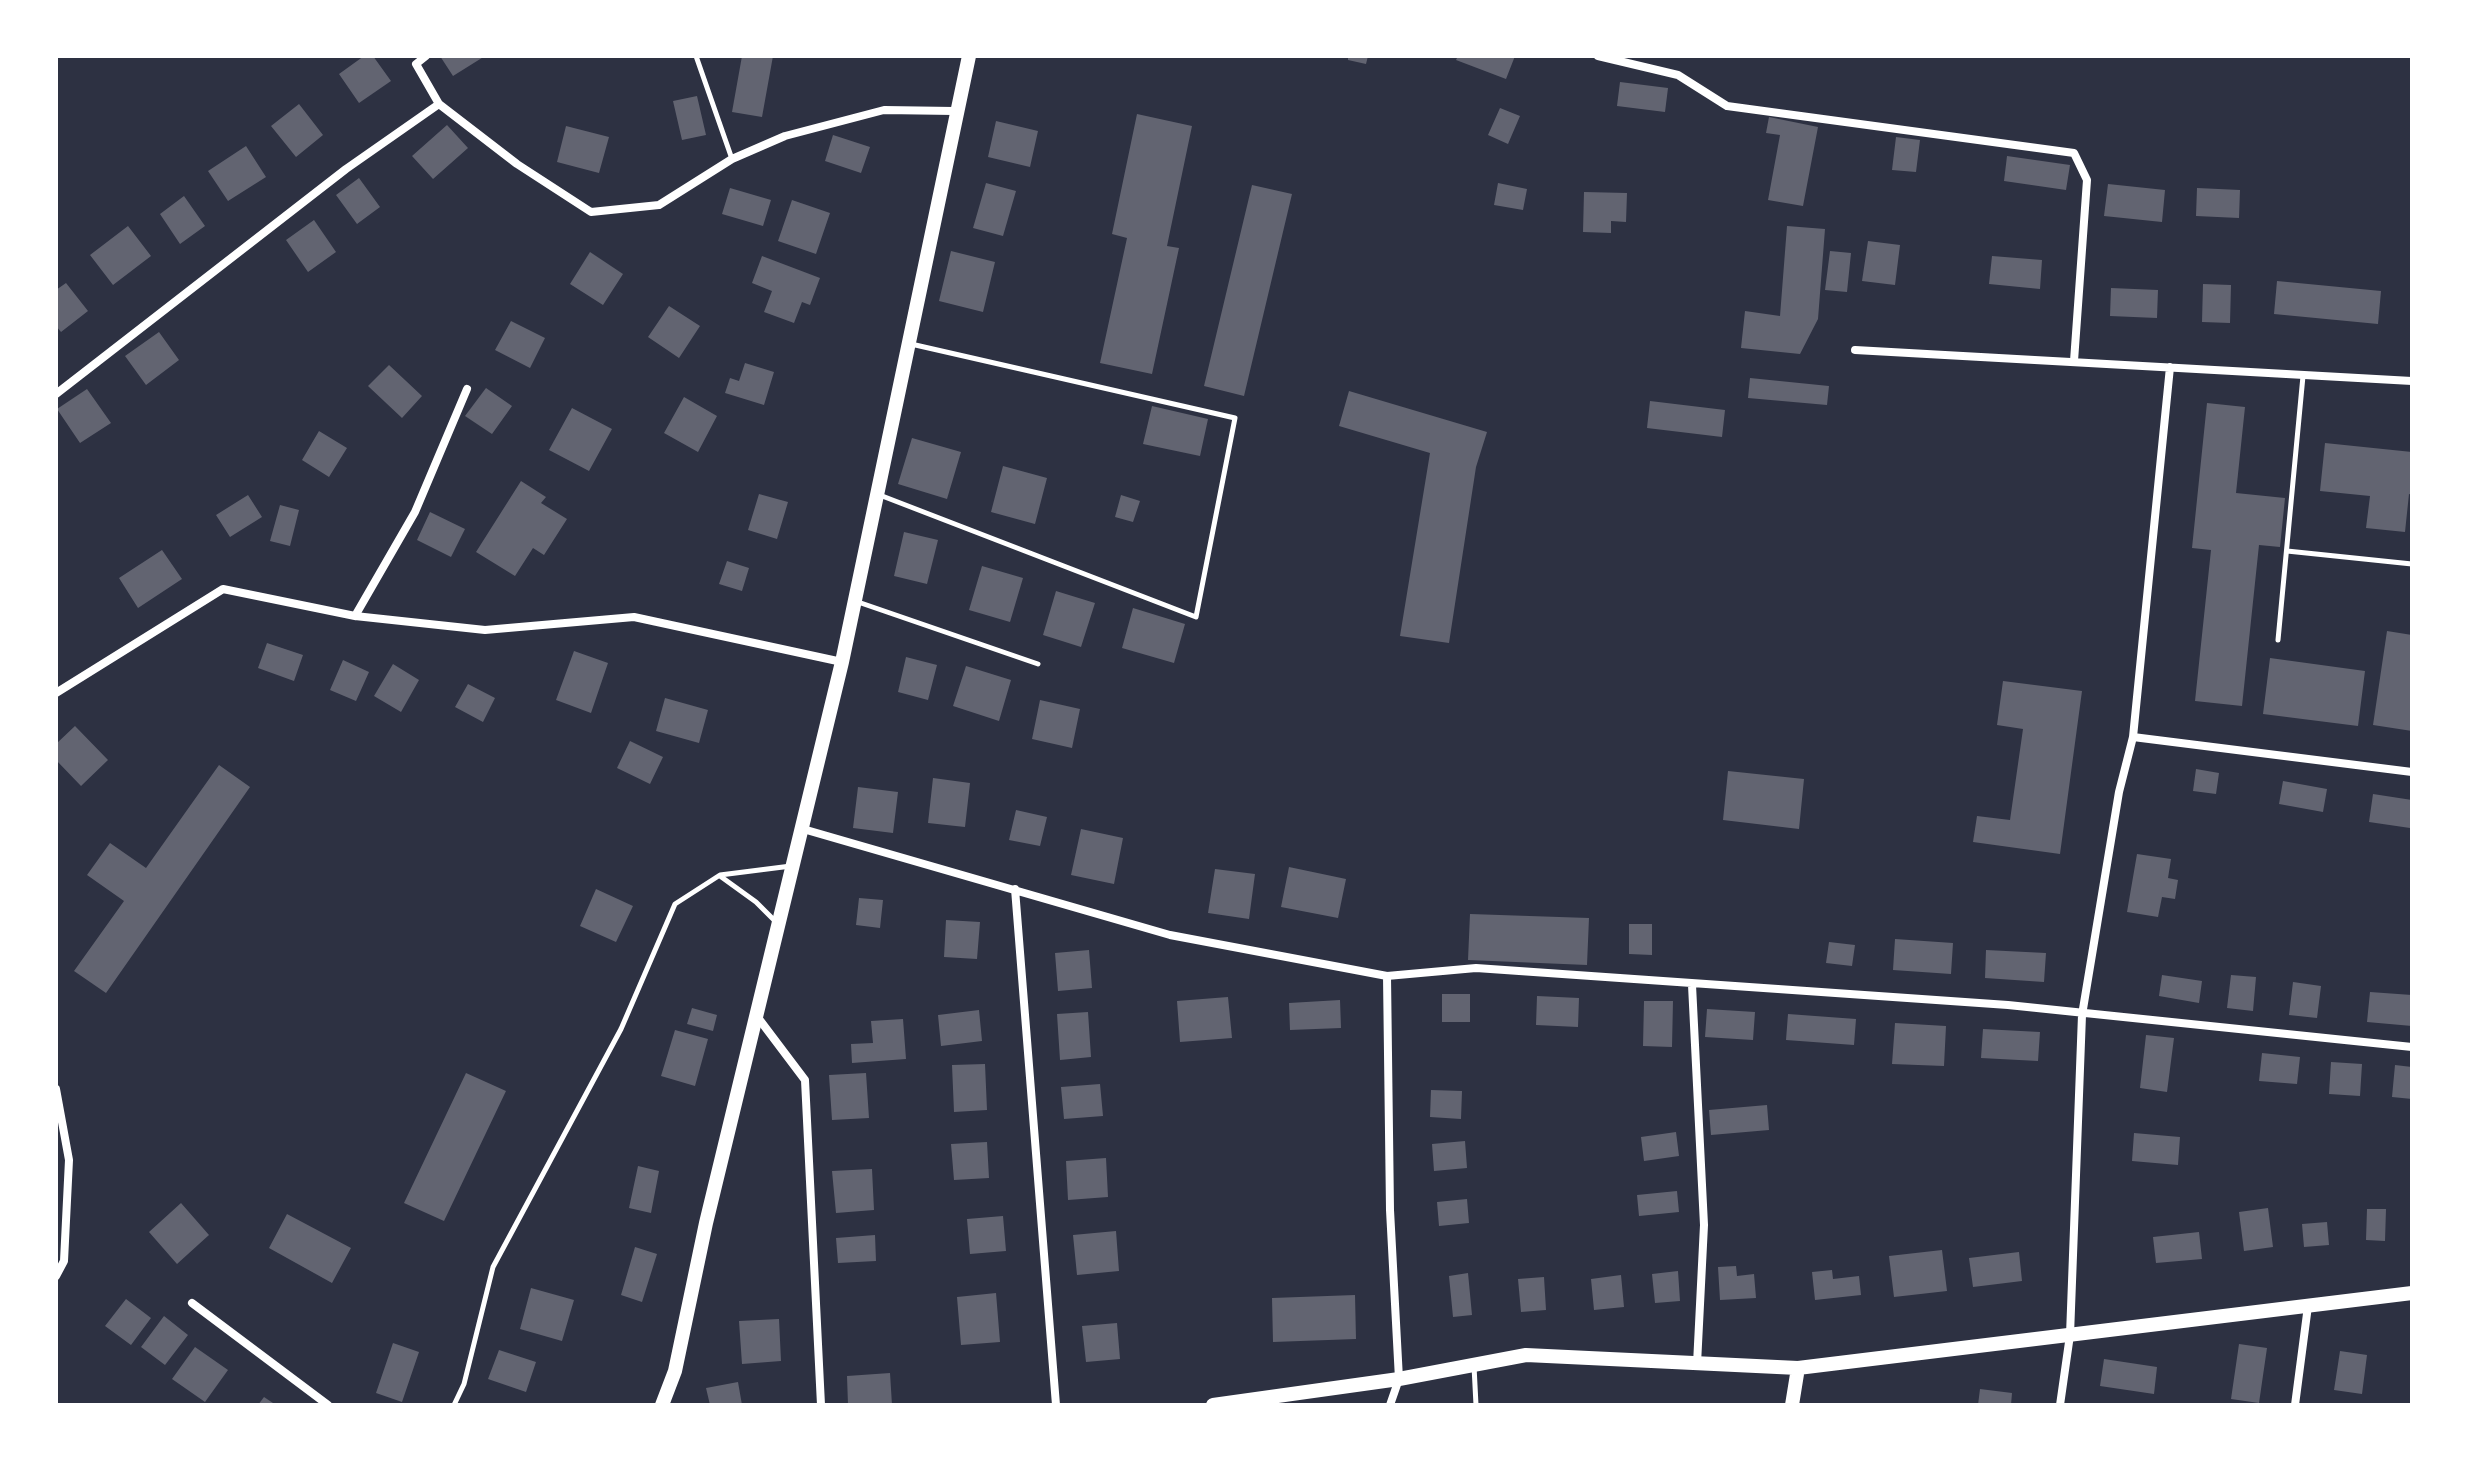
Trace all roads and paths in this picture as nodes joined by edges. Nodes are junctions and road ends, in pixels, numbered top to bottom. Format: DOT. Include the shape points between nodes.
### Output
graph roads {
  1 [pos="426,56"];
  2 [pos="696,56"];
  3 [pos="969,56"];
  4 [pos="1598,56"];
  5 [pos="439,104"];
  6 [pos="954,111"];
  7 [pos="732,159"];
  8 [pos="906,343"];
  9 [pos="1855,350"];
  10 [pos="2074,361"];
  11 [pos="2170,367"];
  12 [pos="2303,375"];
  13 [pos="2412,381"];
  14 [pos="467,389"];
  15 [pos="56,394"];
  16 [pos="877,493"];
  17 [pos="2287,551"];
  18 [pos="2412,564"];
  19 [pos="853,600"];
  20 [pos="355,616"];
  21 [pos="2278,640"];
  22 [pos="842,662"];
  23 [pos="1038,664"];
  24 [pos="56,693"];
  25 [pos="2133,737"];
  26 [pos="2412,772"];
  27 [pos="803,829"];
  28 [pos="795,866"];
  29 [pos="720,875"];
  30 [pos="1015,889"];
  31 [pos="778,924"];
  32 [pos="1387,976"];
  33 [pos="1692,985"];
  34 [pos="756,1015"];
  35 [pos="2082,1015"];
  36 [pos="2412,1047"];
  37 [pos="56,1089"];
  38 [pos="56,1276"];
  39 [pos="2412,1293"];
  40 [pos="192,1303"];
  41 [pos="2308,1306"];
  42 [pos="2070,1335"];
  43 [pos="1474,1365"];
  44 [pos="1697,1365"];
  45 [pos="1798,1368"];
  46 [pos="1399,1379"];
  47 [pos="328,1405"];
  48 [pos="454,1405"];
  49 [pos="662,1405"];
  50 [pos="821,1405"];
  51 [pos="1056,1405"];
  52 [pos="1213,1405"];
  53 [pos="1390,1405"];
  54 [pos="1476,1405"];
  55 [pos="1792,1405"];
  56 [pos="2060,1405"];
  57 [pos="2295,1405"];
  1 -- 5 [label="street" via="416,64"];
  2 -- 7 [label="lane"];
  3 -- 6 [label="street"];
  4 -- 10 [label="street" via="1678,75 1727,106 2074,153 2087,180"];
  5 -- 7 [label="street" via="591,212 659,205"];
  5 -- 15 [label="street" via="346,169"];
  6 -- 7 [label="street" via="884,110 785,136"];
  6 -- 8 [label="street"];
  8 -- 16 [label="street"];
  8 -- 16 [label="lane" via="1235,418 1196,617"];
  9 -- 10 [label="street"];
  10 -- 11 [label="street"];
  11 -- 12 [label="street"];
  11 -- 25 [label="street"];
  12 -- 13 [label="street"];
  12 -- 17 [label="lane"];
  14 -- 20 [label="street" via="415,512"];
  16 -- 19 [label="street"];
  17 -- 18 [label="lane"];
  17 -- 21 [label="lane"];
  19 -- 22 [label="street"];
  19 -- 23 [label="lane"];
  20 -- 22 [label="street" via="485,630 634,617"];
  20 -- 24 [label="street" via="223,589"];
  22 -- 27 [label="street"];
  25 -- 26 [label="street"];
  25 -- 35 [label="street"];
  27 -- 28 [label="street"];
  27 -- 30 [label="street"];
  28 -- 29 [label="lane"];
  28 -- 31 [label="street"];
  29 -- 31 [label="lane"];
  29 -- 48 [label="lane" via="675,904 621,1029 524,1203 493,1267"];
  30 -- 32 [label="street" via="1170,935"];
  30 -- 51 [label="street"];
  31 -- 34 [label="street"];
  32 -- 33 [label="street" via="1476,968"];
  32 -- 46 [label="street"];
  33 -- 35 [label="street" via="2008,1005"];
  33 -- 44 [label="street" via="1704,1225"];
  34 -- 49 [label="street" via="675,1371"];
  34 -- 50 [label="street" via="805,1080"];
  35 -- 36 [label="street"];
  35 -- 42 [label="street"];
  37 -- 38 [label="street" via="69,1160 64,1261"];
  39 -- 41 [label="street"];
  40 -- 47 [label="street"];
  41 -- 42 [label="street"];
  41 -- 57 [label="street"];
  42 -- 45 [label="street"];
  42 -- 56 [label="street"];
  43 -- 44 [label="street" via="1526,1355"];
  43 -- 46 [label="street"];
  43 -- 54 [label="lane"];
  44 -- 45 [label="street"];
  45 -- 55 [label="street"];
  46 -- 52 [label="street"];
  46 -- 53 [label="street"];
}
